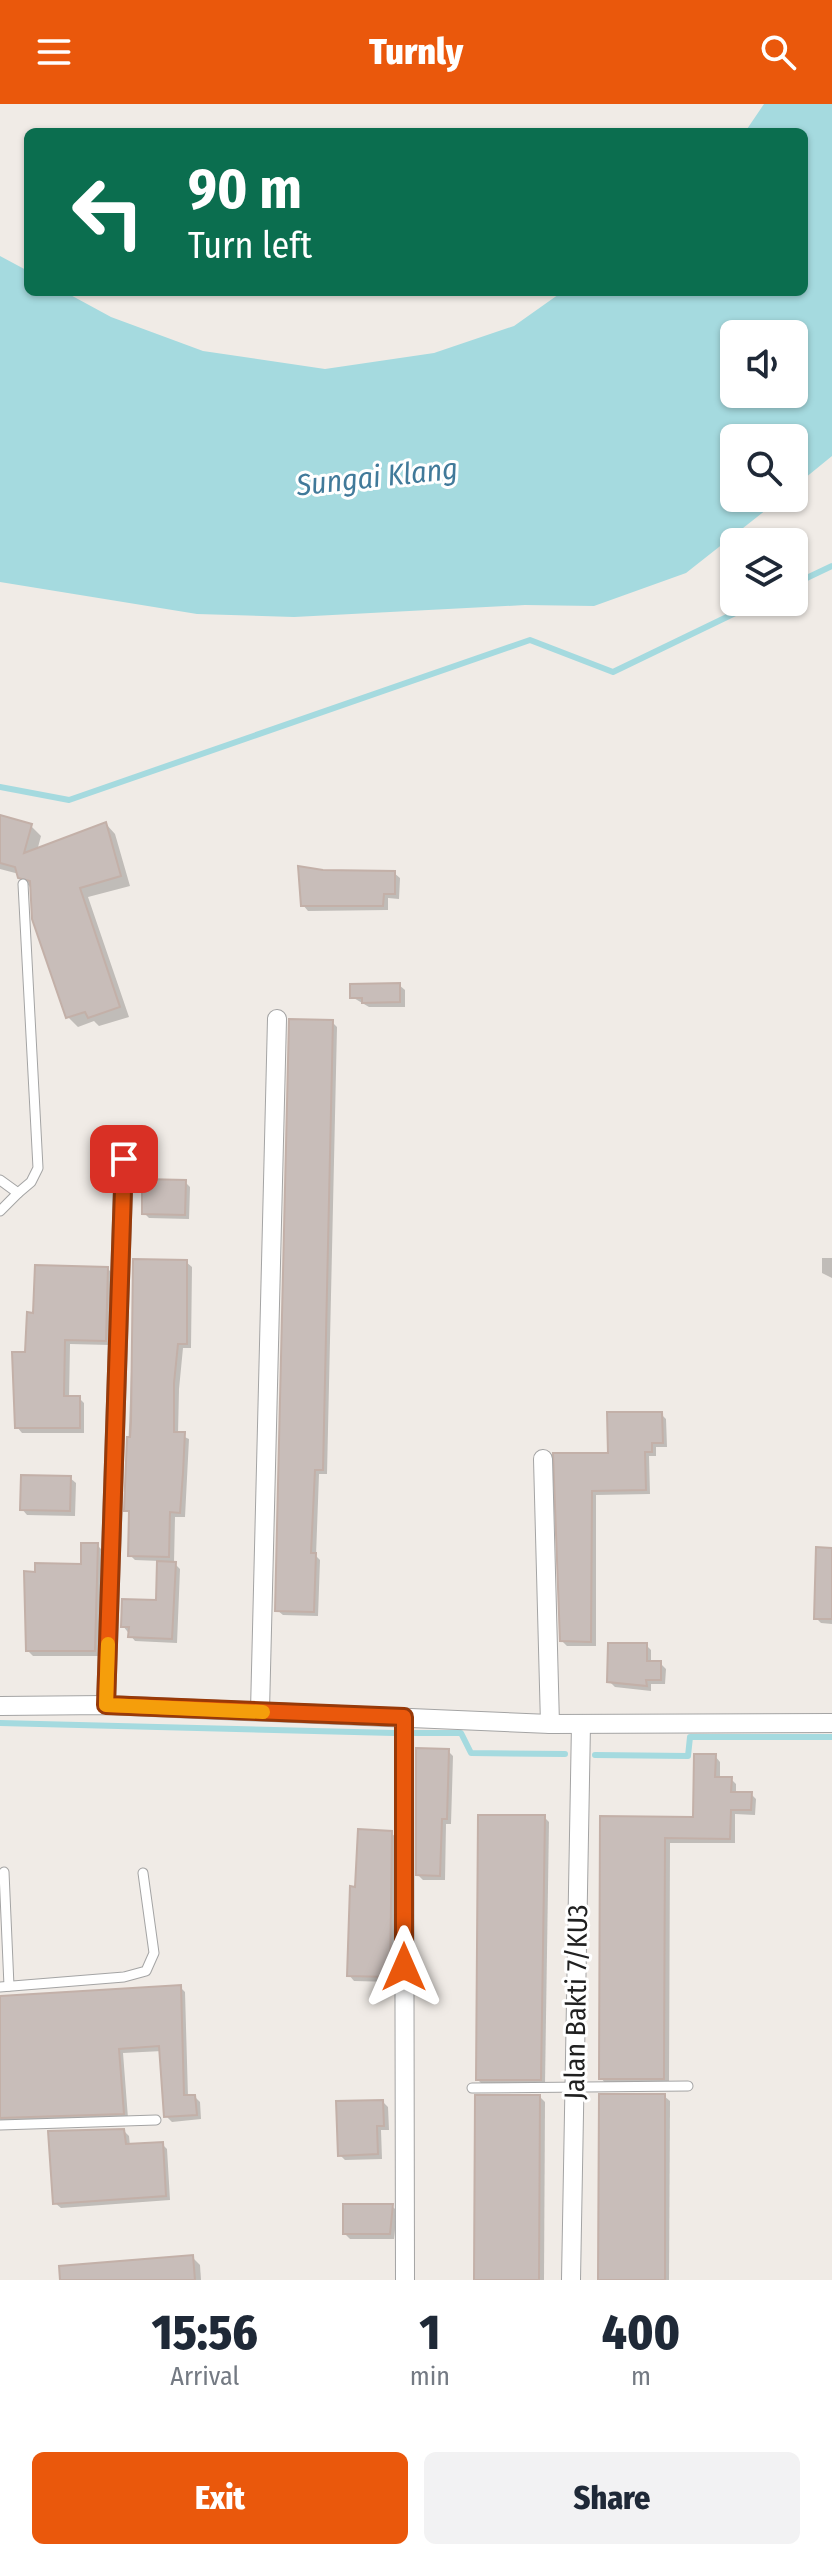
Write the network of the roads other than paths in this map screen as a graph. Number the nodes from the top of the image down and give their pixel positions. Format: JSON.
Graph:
{"nodes":[{"id":1,"x":23,"y":884,"type":"dead end"},
{"id":2,"x":277,"y":1019,"type":"dead end"},
{"id":3,"x":124,"y":1159,"type":"dead end"},
{"id":4,"x":0,"y":1180,"type":"edge"},
{"id":5,"x":18,"y":1193,"type":"junction"},
{"id":6,"x":0,"y":1211,"type":"edge"},
{"id":7,"x":543,"y":1459,"type":"dead end"},
{"id":8,"x":106,"y":1705,"type":"junction"},
{"id":9,"x":0,"y":1706,"type":"edge"},
{"id":10,"x":260,"y":1711,"type":"junction"},
{"id":11,"x":404,"y":1717,"type":"junction"},
{"id":12,"x":832,"y":1723,"type":"edge"},
{"id":13,"x":550,"y":1724,"type":"junction"},
{"id":14,"x":581,"y":1724,"type":"junction"},
{"id":15,"x":4,"y":1872,"type":"dead end"},
{"id":16,"x":143,"y":1873,"type":"dead end"},
{"id":17,"x":4,"y":1986,"type":"edge"},
{"id":18,"x":574,"y":2085,"type":"junction"},
{"id":19,"x":688,"y":2086,"type":"dead end"},
{"id":20,"x":472,"y":2088,"type":"dead end"},
{"id":21,"x":156,"y":2120,"type":"dead end"},
{"id":22,"x":0,"y":2125,"type":"edge"},
{"id":23,"x":405,"y":2280,"type":"edge"},
{"id":24,"x":571,"y":2280,"type":"edge"}],
"edges":[{"from":1,"to":5,"type":"lane"},
{"from":2,"to":10,"type":"street"},
{"from":3,"to":8,"type":"street"},
{"from":4,"to":5,"type":"lane"},
{"from":5,"to":6,"type":"lane"},
{"from":7,"to":13,"type":"street"},
{"from":8,"to":9,"type":"street"},
{"from":8,"to":10,"type":"street"},
{"from":10,"to":11,"type":"street"},
{"from":11,"to":13,"type":"street"},
{"from":11,"to":23,"type":"street"},
{"from":12,"to":14,"type":"street"},
{"from":13,"to":14,"type":"street"},
{"from":14,"to":18,"type":"street","name":"Jalan Bakti 7/KU3"},
{"from":15,"to":17,"type":"lane"},
{"from":16,"to":17,"type":"lane"},
{"from":18,"to":19,"type":"lane"},
{"from":18,"to":20,"type":"lane"},
{"from":18,"to":24,"type":"street","name":"Jalan Bakti 7/KU3"},
{"from":21,"to":22,"type":"lane"}]}
